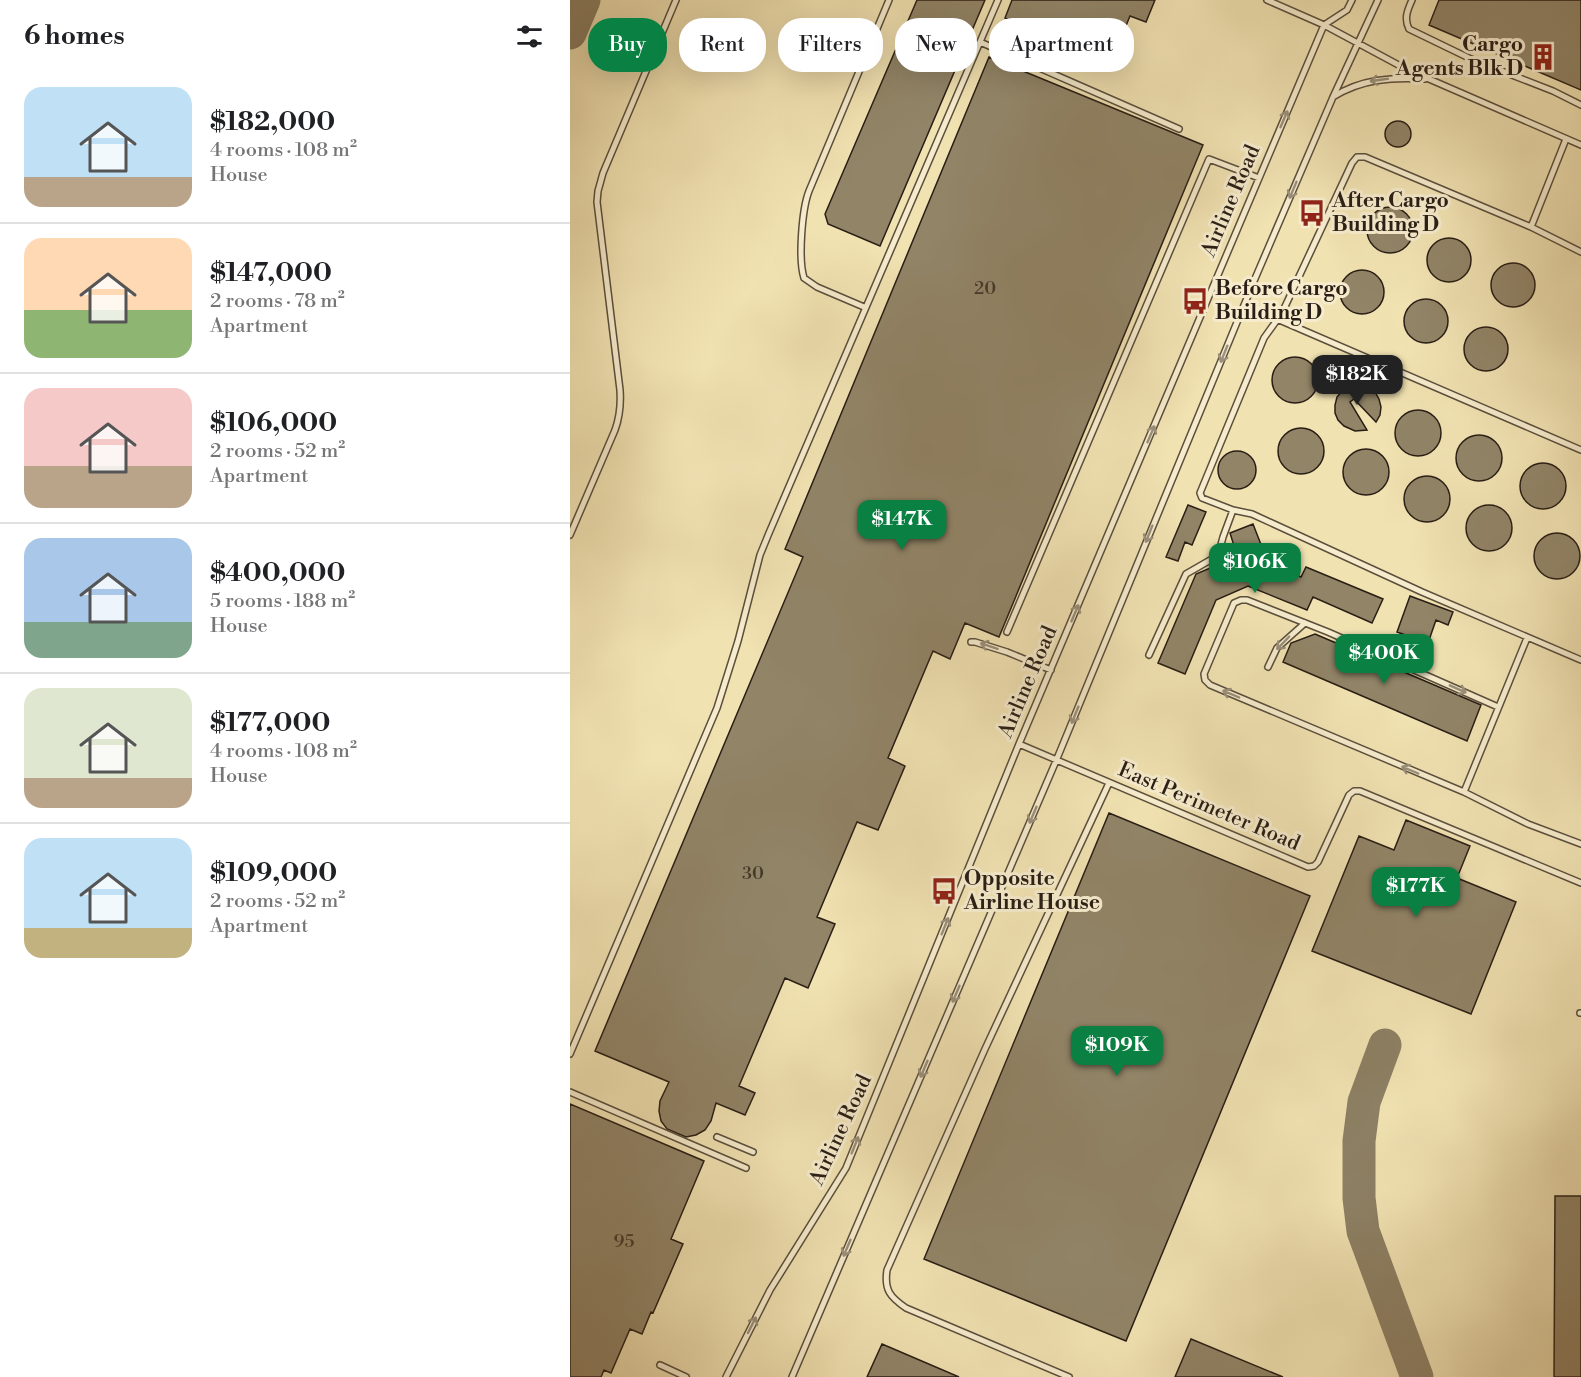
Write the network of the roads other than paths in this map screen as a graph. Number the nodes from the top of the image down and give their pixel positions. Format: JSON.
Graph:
{"nodes":[{"id":1,"x":676,"y":0,"type":"edge"},
{"id":2,"x":890,"y":0,"type":"edge"},
{"id":3,"x":998,"y":0,"type":"edge"},
{"id":4,"x":1268,"y":0,"type":"edge"},
{"id":5,"x":1352,"y":0,"type":"edge"},
{"id":6,"x":1378,"y":0,"type":"edge"},
{"id":7,"x":1412,"y":0,"type":"edge"},
{"id":8,"x":1324,"y":25,"type":"junction"},
{"id":9,"x":980,"y":42,"type":"junction"},
{"id":10,"x":1358,"y":44,"type":"junction"},
{"id":11,"x":1429,"y":79,"type":"junction"},
{"id":12,"x":1333,"y":98,"type":"junction"},
{"id":13,"x":1581,"y":105,"type":"edge"},
{"id":14,"x":1179,"y":129,"type":"dead end"},
{"id":15,"x":1566,"y":139,"type":"junction"},
{"id":16,"x":1581,"y":145,"type":"edge"},
{"id":17,"x":1259,"y":178,"type":"junction"},
{"id":18,"x":1531,"y":227,"type":"junction"},
{"id":19,"x":1581,"y":252,"type":"edge"},
{"id":20,"x":864,"y":307,"type":"junction"},
{"id":21,"x":1277,"y":319,"type":"junction"},
{"id":22,"x":1581,"y":450,"type":"edge"},
{"id":23,"x":1233,"y":510,"type":"junction"},
{"id":24,"x":570,"y":535,"type":"edge"},
{"id":25,"x":1305,"y":623,"type":"junction"},
{"id":26,"x":1007,"y":632,"type":"dead end"},
{"id":27,"x":1527,"y":638,"type":"junction"},
{"id":28,"x":971,"y":642,"type":"dead end"},
{"id":29,"x":1149,"y":655,"type":"dead end"},
{"id":30,"x":1581,"y":660,"type":"edge"},
{"id":31,"x":1268,"y":667,"type":"dead end"},
{"id":32,"x":1051,"y":670,"type":"junction"},
{"id":33,"x":1498,"y":707,"type":"junction"},
{"id":34,"x":1019,"y":744,"type":"junction"},
{"id":35,"x":1056,"y":761,"type":"junction"},
{"id":36,"x":1110,"y":783,"type":"junction"},
{"id":37,"x":1464,"y":792,"type":"junction"},
{"id":38,"x":1581,"y":844,"type":"edge"},
{"id":39,"x":1581,"y":883,"type":"edge"},
{"id":40,"x":570,"y":1054,"type":"edge"},
{"id":41,"x":570,"y":1092,"type":"edge"},
{"id":42,"x":717,"y":1137,"type":"dead end"},
{"id":43,"x":753,"y":1152,"type":"dead end"},
{"id":44,"x":746,"y":1168,"type":"dead end"},
{"id":45,"x":660,"y":1365,"type":"dead end"},
{"id":46,"x":686,"y":1377,"type":"edge"},
{"id":47,"x":726,"y":1377,"type":"edge"},
{"id":48,"x":792,"y":1377,"type":"edge"},
{"id":49,"x":1069,"y":1377,"type":"edge"}],
"edges":[{"from":1,"to":24,"type":"lane"},
{"from":2,"to":20,"type":"lane"},
{"from":3,"to":9,"type":"lane"},
{"from":4,"to":8,"type":"lane"},
{"from":5,"to":8,"type":"lane"},
{"from":6,"to":10,"type":"lane"},
{"from":7,"to":13,"type":"lane"},
{"from":8,"to":10,"type":"lane"},
{"from":17,"to":8,"type":"lane","name":"Airline Road","one_way":true},
{"from":9,"to":14,"type":"lane"},
{"from":9,"to":20,"type":"lane"},
{"from":10,"to":11,"type":"lane"},
{"from":10,"to":12,"type":"lane"},
{"from":11,"to":12,"type":"lane","one_way":true},
{"from":11,"to":15,"type":"lane"},
{"from":12,"to":35,"type":"lane","one_way":true},
{"from":15,"to":16,"type":"lane"},
{"from":15,"to":18,"type":"lane"},
{"from":17,"to":26,"type":"lane"},
{"from":32,"to":17,"type":"lane","name":"Airline Road","one_way":true},
{"from":18,"to":19,"type":"lane"},
{"from":18,"to":21,"type":"lane"},
{"from":20,"to":40,"type":"lane"},
{"from":21,"to":22,"type":"lane"},
{"from":21,"to":23,"type":"lane"},
{"from":23,"to":27,"type":"lane"},
{"from":23,"to":29,"type":"lane"},
{"from":25,"to":31,"type":"lane","one_way":true},
{"from":25,"to":33,"type":"lane","one_way":true},
{"from":37,"to":25,"type":"lane","one_way":true},
{"from":27,"to":30,"type":"lane"},
{"from":27,"to":33,"type":"lane"},
{"from":32,"to":28,"type":"lane","one_way":true},
{"from":32,"to":34,"type":"lane","name":"Airline Road"},
{"from":33,"to":37,"type":"lane"},
{"from":34,"to":35,"type":"lane","name":"East Perimeter Road"},
{"from":47,"to":34,"type":"lane","name":"Airline Road","one_way":true},
{"from":35,"to":36,"type":"lane","name":"East Perimeter Road"},
{"from":35,"to":48,"type":"lane","one_way":true},
{"from":36,"to":39,"type":"lane","name":"East Perimeter Road"},
{"from":36,"to":49,"type":"lane"},
{"from":37,"to":38,"type":"lane"},
{"from":41,"to":44,"type":"lane"},
{"from":42,"to":43,"type":"lane"},
{"from":45,"to":46,"type":"lane"}]}
